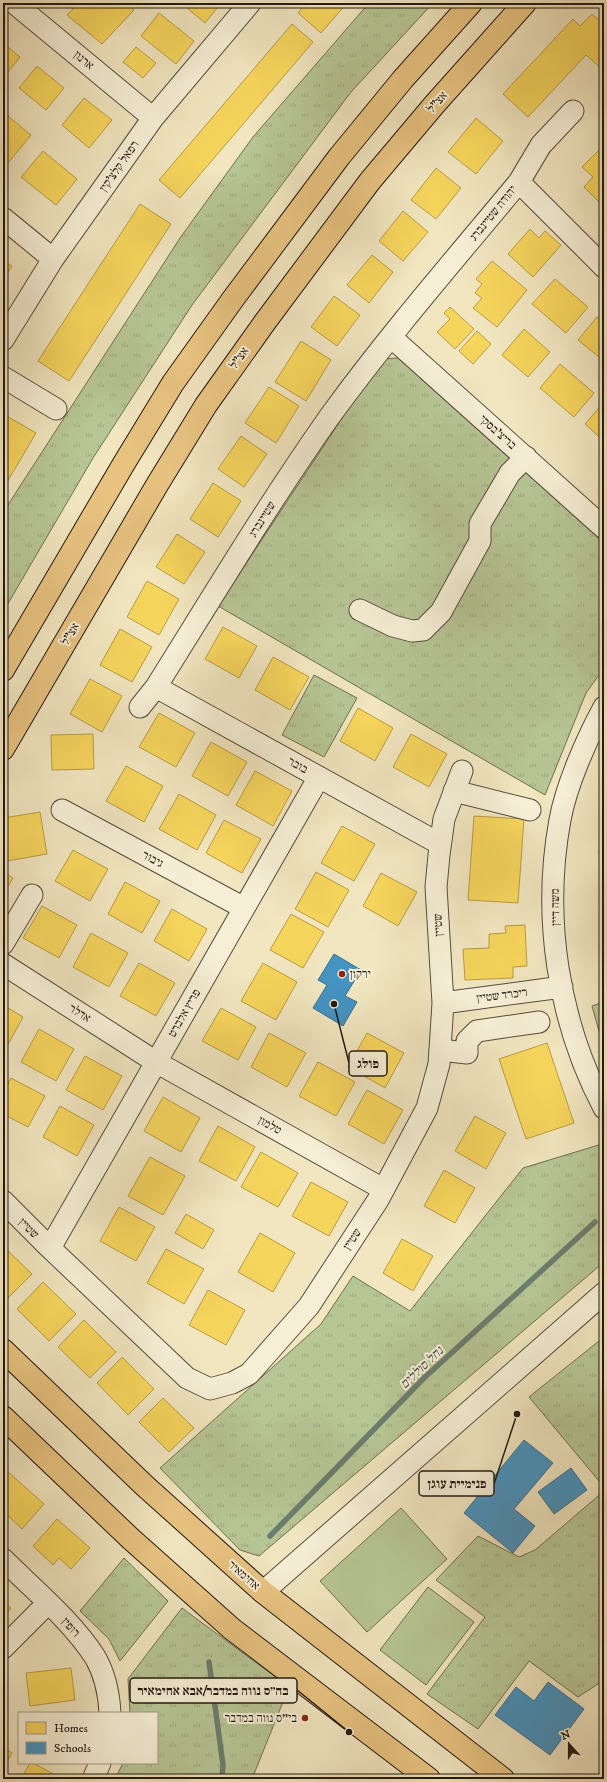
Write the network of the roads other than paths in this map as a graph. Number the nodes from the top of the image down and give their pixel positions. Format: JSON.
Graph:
{"nodes":[{"id":1,"x":14,"y":3,"type":"edge"},
{"id":2,"x":250,"y":3,"type":"edge"},
{"id":3,"x":472,"y":3,"type":"edge"},
{"id":4,"x":539,"y":3,"type":"edge"},
{"id":5,"x":521,"y":7,"type":"edge"},
{"id":6,"x":573,"y":111,"type":"dead end"},
{"id":7,"x":153,"y":118,"type":"junction"},
{"id":8,"x":519,"y":182,"type":"junction"},
{"id":9,"x":3,"y":218,"type":"edge"},
{"id":10,"x":53,"y":259,"type":"junction"},
{"id":11,"x":604,"y":267,"type":"edge"},
{"id":12,"x":391,"y":337,"type":"junction"},
{"id":13,"x":3,"y":340,"type":"edge"},
{"id":14,"x":3,"y":377,"type":"edge"},
{"id":15,"x":56,"y":409,"type":"dead end"},
{"id":16,"x":526,"y":457,"type":"junction"},
{"id":17,"x":601,"y":519,"type":"edge"},
{"id":18,"x":360,"y":610,"type":"dead end"},
{"id":19,"x":3,"y":670,"type":"edge"},
{"id":20,"x":156,"y":687,"type":"junction"},
{"id":21,"x":140,"y":707,"type":"dead end"},
{"id":22,"x":604,"y":707,"type":"edge"},
{"id":23,"x":3,"y":749,"type":"edge"},
{"id":24,"x":462,"y":771,"type":"dead end"},
{"id":25,"x":319,"y":777,"type":"junction"},
{"id":26,"x":454,"y":791,"type":"junction"},
{"id":27,"x":62,"y":810,"type":"dead end"},
{"id":28,"x":530,"y":810,"type":"dead end"},
{"id":29,"x":440,"y":844,"type":"junction"},
{"id":30,"x":32,"y":895,"type":"dead end"},
{"id":31,"x":244,"y":908,"type":"junction"},
{"id":32,"x":3,"y":944,"type":"edge"},
{"id":33,"x":3,"y":964,"type":"edge"},
{"id":34,"x":562,"y":987,"type":"junction"},
{"id":35,"x":443,"y":1002,"type":"junction"},
{"id":36,"x":538,"y":1022,"type":"dead end"},
{"id":37,"x":440,"y":1050,"type":"junction"},
{"id":38,"x":156,"y":1062,"type":"junction"},
{"id":39,"x":604,"y":1108,"type":"edge"},
{"id":40,"x":383,"y":1189,"type":"junction"},
{"id":41,"x":3,"y":1201,"type":"edge"},
{"id":42,"x":50,"y":1248,"type":"junction"},
{"id":43,"x":604,"y":1293,"type":"edge"},
{"id":44,"x":3,"y":1350,"type":"edge"},
{"id":45,"x":3,"y":1417,"type":"edge"},
{"id":46,"x":3,"y":1559,"type":"edge"},
{"id":47,"x":263,"y":1592,"type":"junction"},
{"id":48,"x":48,"y":1603,"type":"junction"},
{"id":49,"x":3,"y":1648,"type":"edge"},
{"id":50,"x":110,"y":1712,"type":"edge"},
{"id":51,"x":100,"y":1764,"type":"edge"},
{"id":52,"x":93,"y":1779,"type":"edge"},
{"id":53,"x":428,"y":1779,"type":"edge"},
{"id":54,"x":503,"y":1779,"type":"edge"}],
"edges":[{"from":1,"to":7,"type":"street","name":"ארנון"},
{"from":2,"to":7,"type":"street","name":"רפאל קלצ'קין"},
{"from":3,"to":19,"type":"main road"},
{"from":4,"to":5,"type":"main road"},
{"from":5,"to":23,"type":"main road","name":"אצ\"ל"},
{"from":6,"to":8,"type":"street"},
{"from":7,"to":10,"type":"street","name":"רפאל קלצ'קין"},
{"from":8,"to":11,"type":"street","name":"יהודה שטיינברג"},
{"from":8,"to":12,"type":"street","name":"יהודה שטיינברג"},
{"from":9,"to":10,"type":"street"},
{"from":10,"to":13,"type":"street","name":"רפאל קלצ'קין"},
{"from":12,"to":16,"type":"street","name":"בריצ'בסקי"},
{"from":12,"to":20,"type":"street","name":"שטיינברג"},
{"from":14,"to":15,"type":"street"},
{"from":16,"to":17,"type":"street","name":"בריצ'בסקי"},
{"from":16,"to":18,"type":"street"},
{"from":20,"to":21,"type":"street","name":"שטיינברג"},
{"from":20,"to":25,"type":"street","name":"בובר"},
{"from":22,"to":34,"type":"street","name":"משה דיין"},
{"from":24,"to":26,"type":"street","name":"שטיין"},
{"from":25,"to":29,"type":"street","name":"בובר"},
{"from":25,"to":31,"type":"street","name":"פריץ אלברט"},
{"from":26,"to":28,"type":"street"},
{"from":26,"to":29,"type":"street","name":"שטיין"},
{"from":27,"to":31,"type":"street","name":"גיבור"},
{"from":29,"to":35,"type":"street","name":"שטיין"},
{"from":30,"to":32,"type":"street"},
{"from":31,"to":38,"type":"street","name":"פריץ אלברט"},
{"from":33,"to":38,"type":"street","name":"אדלר"},
{"from":34,"to":35,"type":"street","name":"ריכרד שטיין"},
{"from":34,"to":39,"type":"street","name":"משה דיין"},
{"from":35,"to":37,"type":"street","name":"שטיין"},
{"from":36,"to":37,"type":"street"},
{"from":37,"to":40,"type":"street","name":"שטיין"},
{"from":38,"to":40,"type":"street","name":"טלמון"},
{"from":38,"to":42,"type":"street","name":"פריץ אלברט"},
{"from":40,"to":42,"type":"street","name":"שטיין"},
{"from":41,"to":42,"type":"street","name":"שטיין"},
{"from":43,"to":47,"type":"street"},
{"from":44,"to":47,"type":"main road","name":"אחימאיר"},
{"from":45,"to":53,"type":"main road"},
{"from":46,"to":48,"type":"street","name":"רופין"},
{"from":47,"to":54,"type":"main road","name":"אחימאיר"},
{"from":48,"to":49,"type":"street"},
{"from":48,"to":50,"type":"street","name":"רופין"},
{"from":51,"to":52,"type":"street"}]}
